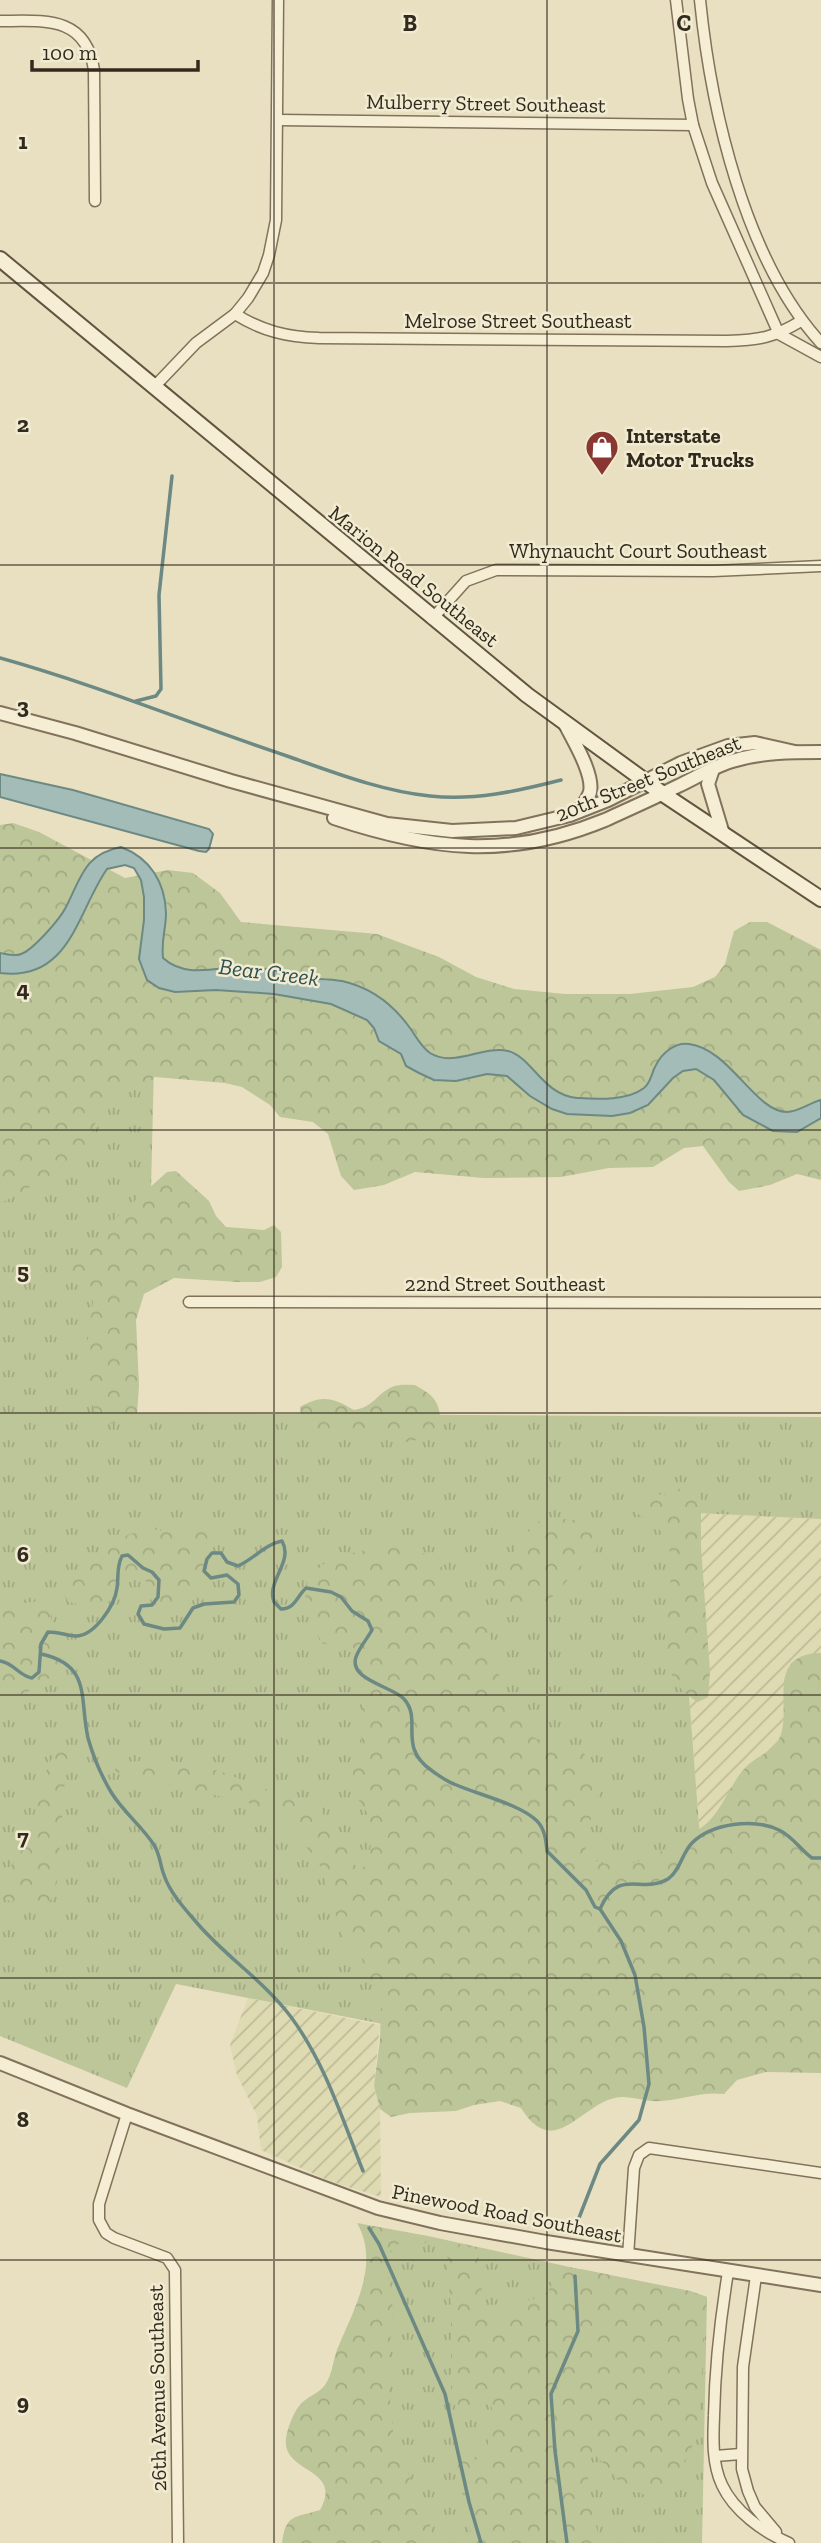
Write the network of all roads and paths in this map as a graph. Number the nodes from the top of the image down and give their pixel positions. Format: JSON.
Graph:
{"nodes":[{"id":1,"x":278,"y":0,"type":"edge"},
{"id":2,"x":677,"y":0,"type":"edge"},
{"id":3,"x":700,"y":0,"type":"edge"},
{"id":4,"x":0,"y":21,"type":"edge"},
{"id":5,"x":278,"y":120,"type":"junction"},
{"id":6,"x":693,"y":125,"type":"junction"},
{"id":7,"x":95,"y":201,"type":"dead end"},
{"id":8,"x":0,"y":260,"type":"edge"},
{"id":9,"x":235,"y":314,"type":"junction"},
{"id":10,"x":801,"y":321,"type":"junction"},
{"id":11,"x":779,"y":334,"type":"junction"},
{"id":12,"x":821,"y":344,"type":"edge"},
{"id":13,"x":821,"y":357,"type":"edge"},
{"id":14,"x":154,"y":387,"type":"junction"},
{"id":15,"x":821,"y":566,"type":"edge"},
{"id":16,"x":432,"y":619,"type":"junction"},
{"id":17,"x":0,"y":713,"type":"edge"},
{"id":18,"x":565,"y":724,"type":"junction"},
{"id":19,"x":795,"y":752,"type":"junction"},
{"id":20,"x":821,"y":752,"type":"edge"},
{"id":21,"x":713,"y":769,"type":"junction"},
{"id":22,"x":232,"y":781,"type":"junction"},
{"id":23,"x":645,"y":781,"type":"junction"},
{"id":24,"x":663,"y":794,"type":"junction"},
{"id":25,"x":579,"y":812,"type":"junction"},
{"id":26,"x":723,"y":834,"type":"junction"},
{"id":27,"x":821,"y":899,"type":"edge"},
{"id":28,"x":189,"y":1302,"type":"dead end"},
{"id":29,"x":821,"y":1303,"type":"edge"},
{"id":30,"x":0,"y":2063,"type":"edge"},
{"id":31,"x":127,"y":2114,"type":"junction"},
{"id":32,"x":821,"y":2173,"type":"edge"},
{"id":33,"x":628,"y":2256,"type":"junction"},
{"id":34,"x":728,"y":2272,"type":"junction"},
{"id":35,"x":756,"y":2276,"type":"junction"},
{"id":36,"x":821,"y":2286,"type":"edge"},
{"id":37,"x":741,"y":2454,"type":"junction"},
{"id":38,"x":715,"y":2456,"type":"junction"},
{"id":39,"x":786,"y":2542,"type":"edge"},
{"id":40,"x":178,"y":2543,"type":"edge"}],
"edges":[{"from":1,"to":5,"type":"street"},
{"from":2,"to":6,"type":"street"},
{"from":3,"to":10,"type":"street"},
{"from":4,"to":7,"type":"street"},
{"from":5,"to":6,"type":"street","name":"Mulberry Street Southeast"},
{"from":5,"to":9,"type":"street"},
{"from":6,"to":11,"type":"street"},
{"from":8,"to":14,"type":"main road","name":"Marion Road Southeast"},
{"from":9,"to":11,"type":"street","name":"Melrose Street Southeast"},
{"from":9,"to":14,"type":"street"},
{"from":10,"to":11,"type":"street","name":"Melrose Street Southeast"},
{"from":10,"to":12,"type":"street"},
{"from":11,"to":13,"type":"street"},
{"from":14,"to":16,"type":"main road","name":"Marion Road Southeast"},
{"from":15,"to":16,"type":"street","name":"Whynaucht Court Southeast"},
{"from":16,"to":18,"type":"main road","name":"Marion Road Southeast"},
{"from":17,"to":22,"type":"street","name":"20th Street Southeast"},
{"from":18,"to":23,"type":"main road","name":"Marion Road Southeast"},
{"from":18,"to":25,"type":"street"},
{"from":19,"to":20,"type":"street","name":"20th Street Southeast"},
{"from":19,"to":21,"type":"street","name":"20th Street Southeast"},
{"from":19,"to":23,"type":"street","name":"20th Street Southeast"},
{"from":21,"to":24,"type":"street","name":"20th Street Southeast"},
{"from":21,"to":26,"type":"street"},
{"from":22,"to":24,"type":"street","name":"20th Street Southeast"},
{"from":22,"to":25,"type":"street","name":"20th Street Southeast"},
{"from":23,"to":24,"type":"main road","name":"Marion Road Southeast"},
{"from":23,"to":25,"type":"street","name":"20th Street Southeast"},
{"from":24,"to":26,"type":"main road","name":"Marion Road Southeast"},
{"from":26,"to":27,"type":"main road","name":"Marion Road Southeast"},
{"from":28,"to":29,"type":"street","name":"22nd Street Southeast"},
{"from":30,"to":31,"type":"street","name":"Pinewood Road Southeast"},
{"from":31,"to":33,"type":"street","name":"Pinewood Road Southeast"},
{"from":31,"to":40,"type":"street","name":"26th Avenue Southeast"},
{"from":32,"to":33,"type":"street"},
{"from":33,"to":34,"type":"street","name":"Pinewood Road Southeast"},
{"from":34,"to":35,"type":"street","name":"Pinewood Road Southeast"},
{"from":34,"to":38,"type":"street"},
{"from":35,"to":36,"type":"street","name":"Pinewood Road Southeast"},
{"from":35,"to":37,"type":"street"},
{"from":37,"to":38,"type":"street"},
{"from":37,"to":39,"type":"street"},
{"from":38,"to":39,"type":"street"}]}
